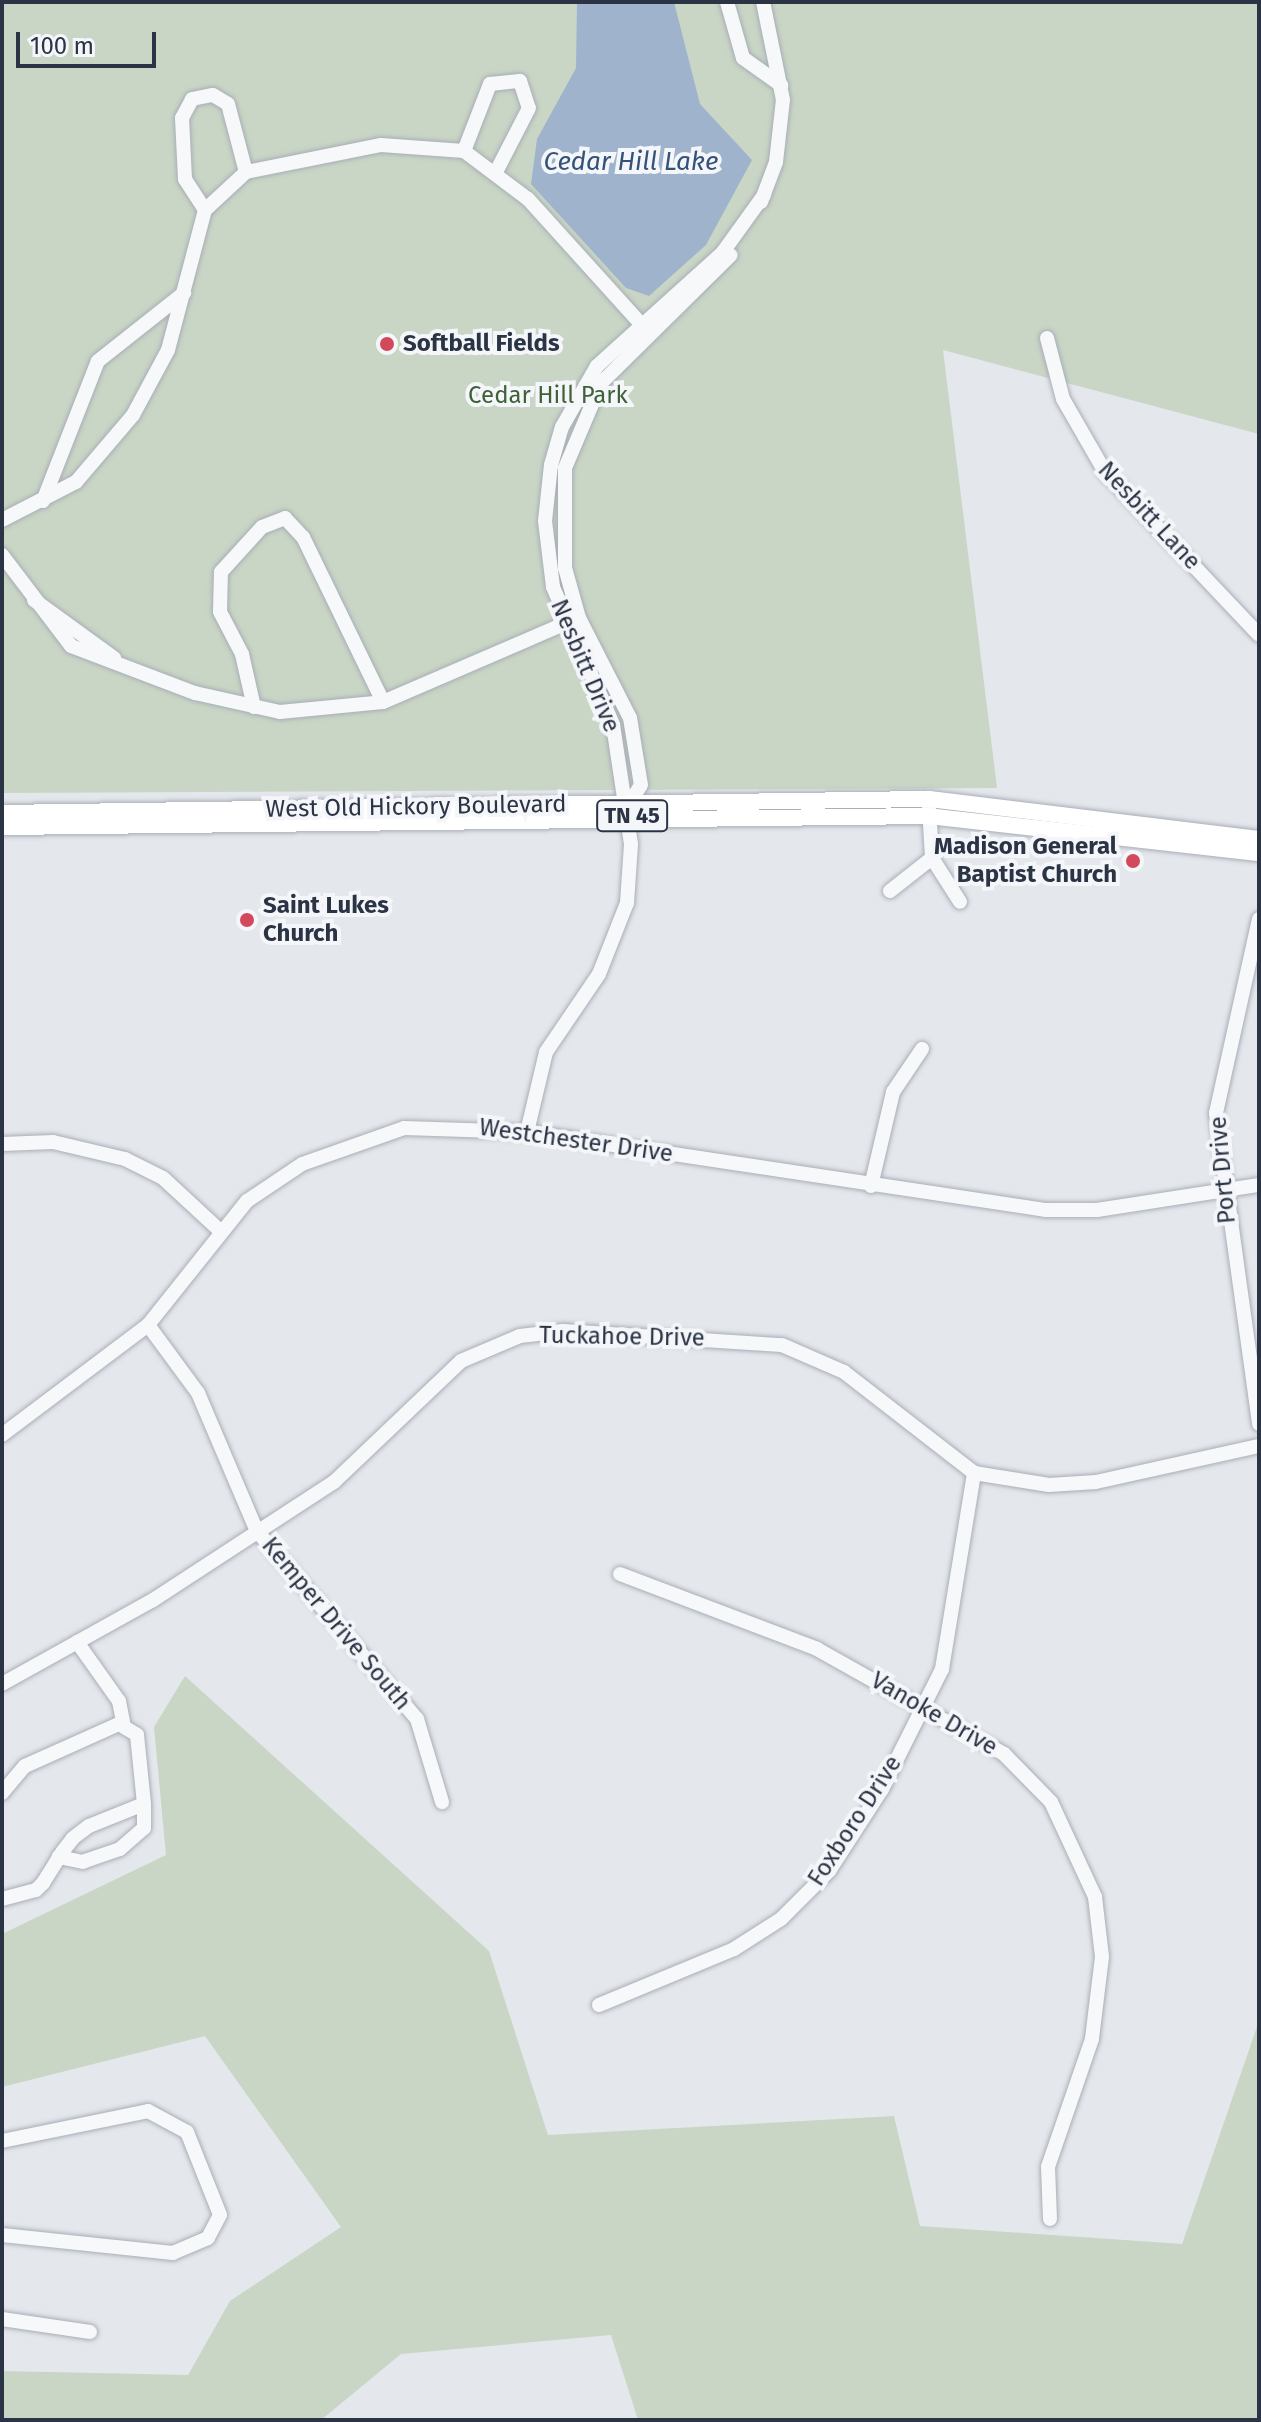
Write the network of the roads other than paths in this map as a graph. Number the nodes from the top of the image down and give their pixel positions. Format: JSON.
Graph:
{"nodes":[{"id":1,"x":727,"y":2,"type":"edge"},
{"id":2,"x":763,"y":2,"type":"edge"},
{"id":3,"x":781,"y":85,"type":"junction"},
{"id":4,"x":464,"y":151,"type":"junction"},
{"id":5,"x":497,"y":170,"type":"junction"},
{"id":6,"x":246,"y":172,"type":"junction"},
{"id":7,"x":205,"y":210,"type":"junction"},
{"id":8,"x":184,"y":293,"type":"junction"},
{"id":9,"x":643,"y":326,"type":"junction"},
{"id":10,"x":1047,"y":338,"type":"dead end"},
{"id":11,"x":41,"y":504,"type":"junction"},
{"id":12,"x":2,"y":520,"type":"edge"},
{"id":13,"x":2,"y":555,"type":"edge"},
{"id":14,"x":579,"y":618,"type":"junction"},
{"id":15,"x":564,"y":625,"type":"junction"},
{"id":16,"x":1259,"y":635,"type":"edge"},
{"id":17,"x":383,"y":702,"type":"junction"},
{"id":18,"x":254,"y":707,"type":"junction"},
{"id":19,"x":929,"y":799,"type":"junction"},
{"id":20,"x":630,"y":810,"type":"junction"},
{"id":21,"x":2,"y":813,"type":"edge"},
{"id":22,"x":928,"y":816,"type":"junction"},
{"id":23,"x":2,"y":827,"type":"edge"},
{"id":24,"x":1259,"y":839,"type":"edge"},
{"id":25,"x":1259,"y":853,"type":"edge"},
{"id":26,"x":932,"y":858,"type":"junction"},
{"id":27,"x":890,"y":891,"type":"dead end"},
{"id":28,"x":960,"y":902,"type":"dead end"},
{"id":29,"x":1259,"y":919,"type":"edge"},
{"id":30,"x":922,"y":1049,"type":"dead end"},
{"id":31,"x":527,"y":1132,"type":"junction"},
{"id":32,"x":2,"y":1144,"type":"edge"},
{"id":33,"x":1259,"y":1185,"type":"edge"},
{"id":34,"x":871,"y":1186,"type":"junction"},
{"id":35,"x":1225,"y":1193,"type":"junction"},
{"id":36,"x":218,"y":1229,"type":"junction"},
{"id":37,"x":148,"y":1325,"type":"junction"},
{"id":38,"x":1259,"y":1424,"type":"edge"},
{"id":39,"x":2,"y":1435,"type":"edge"},
{"id":40,"x":1259,"y":1446,"type":"edge"},
{"id":41,"x":974,"y":1473,"type":"junction"},
{"id":42,"x":257,"y":1531,"type":"junction"},
{"id":43,"x":620,"y":1574,"type":"dead end"},
{"id":44,"x":77,"y":1642,"type":"junction"},
{"id":45,"x":2,"y":1684,"type":"edge"},
{"id":46,"x":919,"y":1706,"type":"junction"},
{"id":47,"x":124,"y":1726,"type":"junction"},
{"id":48,"x":2,"y":1793,"type":"edge"},
{"id":49,"x":442,"y":1802,"type":"dead end"},
{"id":50,"x":144,"y":1804,"type":"junction"},
{"id":51,"x":59,"y":1857,"type":"junction"},
{"id":52,"x":2,"y":1899,"type":"edge"},
{"id":53,"x":599,"y":2005,"type":"dead end"},
{"id":54,"x":2,"y":2141,"type":"edge"},
{"id":55,"x":1050,"y":2219,"type":"dead end"},
{"id":56,"x":2,"y":2235,"type":"edge"},
{"id":57,"x":2,"y":2319,"type":"edge"},
{"id":58,"x":90,"y":2332,"type":"dead end"}],
"edges":[{"from":1,"to":3,"type":"street"},
{"from":2,"to":3,"type":"street","name":"Nesbitt Drive"},
{"from":3,"to":9,"type":"street","name":"Nesbitt Drive"},
{"from":4,"to":5,"type":"street"},
{"from":4,"to":5,"type":"street"},
{"from":4,"to":6,"type":"street"},
{"from":5,"to":9,"type":"street"},
{"from":6,"to":7,"type":"street"},
{"from":6,"to":7,"type":"street"},
{"from":7,"to":8,"type":"street"},
{"from":8,"to":11,"type":"street"},
{"from":8,"to":11,"type":"street"},
{"from":9,"to":14,"type":"street","name":"Nesbitt Drive"},
{"from":9,"to":15,"type":"street","name":"Nesbitt Drive"},
{"from":10,"to":16,"type":"street","name":"Nesbitt Lane"},
{"from":11,"to":12,"type":"street"},
{"from":13,"to":18,"type":"street"},
{"from":14,"to":15,"type":"street"},
{"from":14,"to":20,"type":"street","name":"Nesbitt Drive"},
{"from":15,"to":17,"type":"street"},
{"from":15,"to":20,"type":"street","name":"Nesbitt Drive"},
{"from":17,"to":18,"type":"street"},
{"from":17,"to":18,"type":"street"},
{"from":19,"to":20,"type":"main road","name":"West Old Hickory Boulevard","number":"TN 45"},
{"from":19,"to":22,"type":"street"},
{"from":19,"to":24,"type":"main road","name":"West Old Hickory Boulevard","number":"TN 45"},
{"from":20,"to":21,"type":"main road","name":"West Old Hickory Boulevard","number":"TN 45"},
{"from":20,"to":22,"type":"main road","name":"West Old Hickory Boulevard","number":"TN 45"},
{"from":20,"to":23,"type":"main road","name":"West Old Hickory Boulevard","number":"TN 45"},
{"from":20,"to":31,"type":"street"},
{"from":22,"to":25,"type":"main road","name":"West Old Hickory Boulevard","number":"TN 45"},
{"from":22,"to":26,"type":"street"},
{"from":26,"to":27,"type":"street"},
{"from":26,"to":28,"type":"street"},
{"from":29,"to":35,"type":"street","name":"Port Drive"},
{"from":30,"to":34,"type":"street"},
{"from":31,"to":34,"type":"street","name":"Westchester Drive"},
{"from":31,"to":36,"type":"street","name":"Westchester Drive"},
{"from":32,"to":36,"type":"street"},
{"from":33,"to":35,"type":"street","name":"Westchester Drive"},
{"from":34,"to":35,"type":"street","name":"Westchester Drive"},
{"from":35,"to":38,"type":"street","name":"Port Drive"},
{"from":36,"to":37,"type":"street","name":"Westchester Drive"},
{"from":37,"to":39,"type":"street","name":"Westchester Drive"},
{"from":37,"to":42,"type":"street","name":"Kemper Drive South"},
{"from":40,"to":41,"type":"street","name":"Tuckahoe Drive"},
{"from":41,"to":42,"type":"street","name":"Tuckahoe Drive"},
{"from":41,"to":46,"type":"street","name":"Foxboro Drive"},
{"from":42,"to":44,"type":"street","name":"Tuckahoe Drive"},
{"from":42,"to":49,"type":"street","name":"Kemper Drive South"},
{"from":43,"to":46,"type":"street","name":"Vanoke Drive"},
{"from":44,"to":45,"type":"street","name":"Tuckahoe Drive"},
{"from":44,"to":47,"type":"street"},
{"from":46,"to":53,"type":"street","name":"Foxboro Drive"},
{"from":46,"to":55,"type":"street","name":"Vanoke Drive"},
{"from":47,"to":48,"type":"street"},
{"from":47,"to":50,"type":"street"},
{"from":50,"to":51,"type":"street"},
{"from":50,"to":51,"type":"street"},
{"from":51,"to":52,"type":"street"},
{"from":54,"to":56,"type":"street"},
{"from":57,"to":58,"type":"street"}]}
